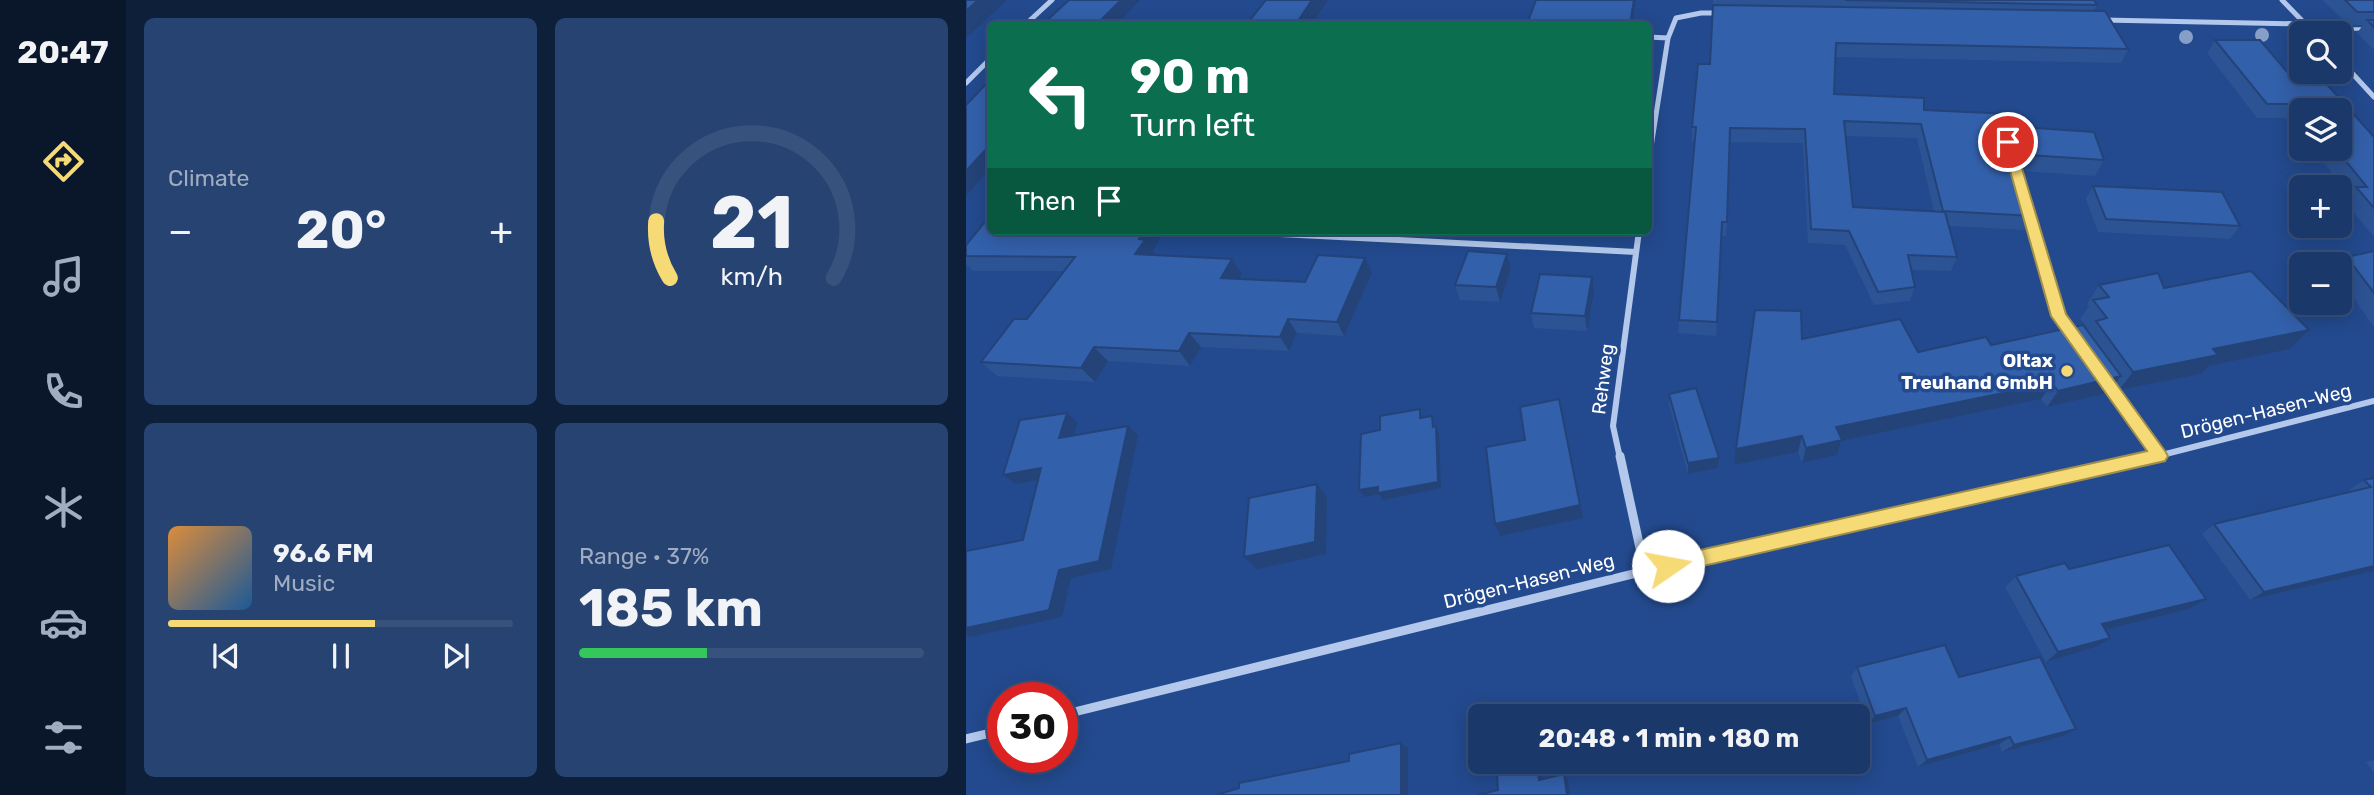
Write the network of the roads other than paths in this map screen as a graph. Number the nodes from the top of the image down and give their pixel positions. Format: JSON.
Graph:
{"nodes":[{"id":1,"x":1052,"y":0,"type":"edge"},
{"id":2,"x":2282,"y":0,"type":"edge"},
{"id":3,"x":1727,"y":13,"type":"edge"},
{"id":4,"x":2089,"y":20,"type":"edge"},
{"id":5,"x":1029,"y":21,"type":"edge"},
{"id":6,"x":2303,"y":21,"type":"edge"},
{"id":7,"x":2289,"y":24,"type":"edge"},
{"id":8,"x":2374,"y":29,"type":"edge"},
{"id":9,"x":2352,"y":30,"type":"edge"},
{"id":10,"x":1652,"y":37,"type":"edge"},
{"id":11,"x":1668,"y":38,"type":"junction"},
{"id":12,"x":987,"y":62,"type":"edge"},
{"id":13,"x":2352,"y":73,"type":"edge"},
{"id":14,"x":966,"y":83,"type":"edge"},
{"id":15,"x":2374,"y":97,"type":"edge"},
{"id":16,"x":1652,"y":140,"type":"edge"},
{"id":17,"x":2027,"y":206,"type":"edge"},
{"id":18,"x":1303,"y":235,"type":"edge"},
{"id":19,"x":1638,"y":235,"type":"edge"},
{"id":20,"x":1636,"y":251,"type":"junction"},
{"id":21,"x":2077,"y":342,"type":"edge"},
{"id":22,"x":2106,"y":382,"type":"edge"},
{"id":23,"x":2374,"y":401,"type":"edge"},
{"id":24,"x":2159,"y":456,"type":"junction"},
{"id":25,"x":1645,"y":571,"type":"junction"},
{"id":26,"x":1078,"y":711,"type":"edge"},
{"id":27,"x":987,"y":734,"type":"edge"},
{"id":28,"x":966,"y":739,"type":"edge"}],
"edges":[{"from":1,"to":5,"type":"street"},
{"from":2,"to":6,"type":"street"},
{"from":3,"to":11,"type":"street"},
{"from":4,"to":7,"type":"street"},
{"from":8,"to":9,"type":"lane"},
{"from":10,"to":11,"type":"street"},
{"from":11,"to":16,"type":"street"},
{"from":12,"to":14,"type":"street"},
{"from":13,"to":15,"type":"street"},
{"from":17,"to":21,"type":"lane"},
{"from":18,"to":20,"type":"street"},
{"from":19,"to":20,"type":"street","name":"Rehweg"},
{"from":20,"to":25,"type":"street","name":"Rehweg"},
{"from":22,"to":24,"type":"lane"},
{"from":23,"to":24,"type":"street","name":"Drögen-Hasen-Weg"},
{"from":24,"to":25,"type":"street","name":"Drögen-Hasen-Weg"},
{"from":25,"to":26,"type":"street","name":"Drögen-Hasen-Weg"},
{"from":27,"to":28,"type":"street"}]}
